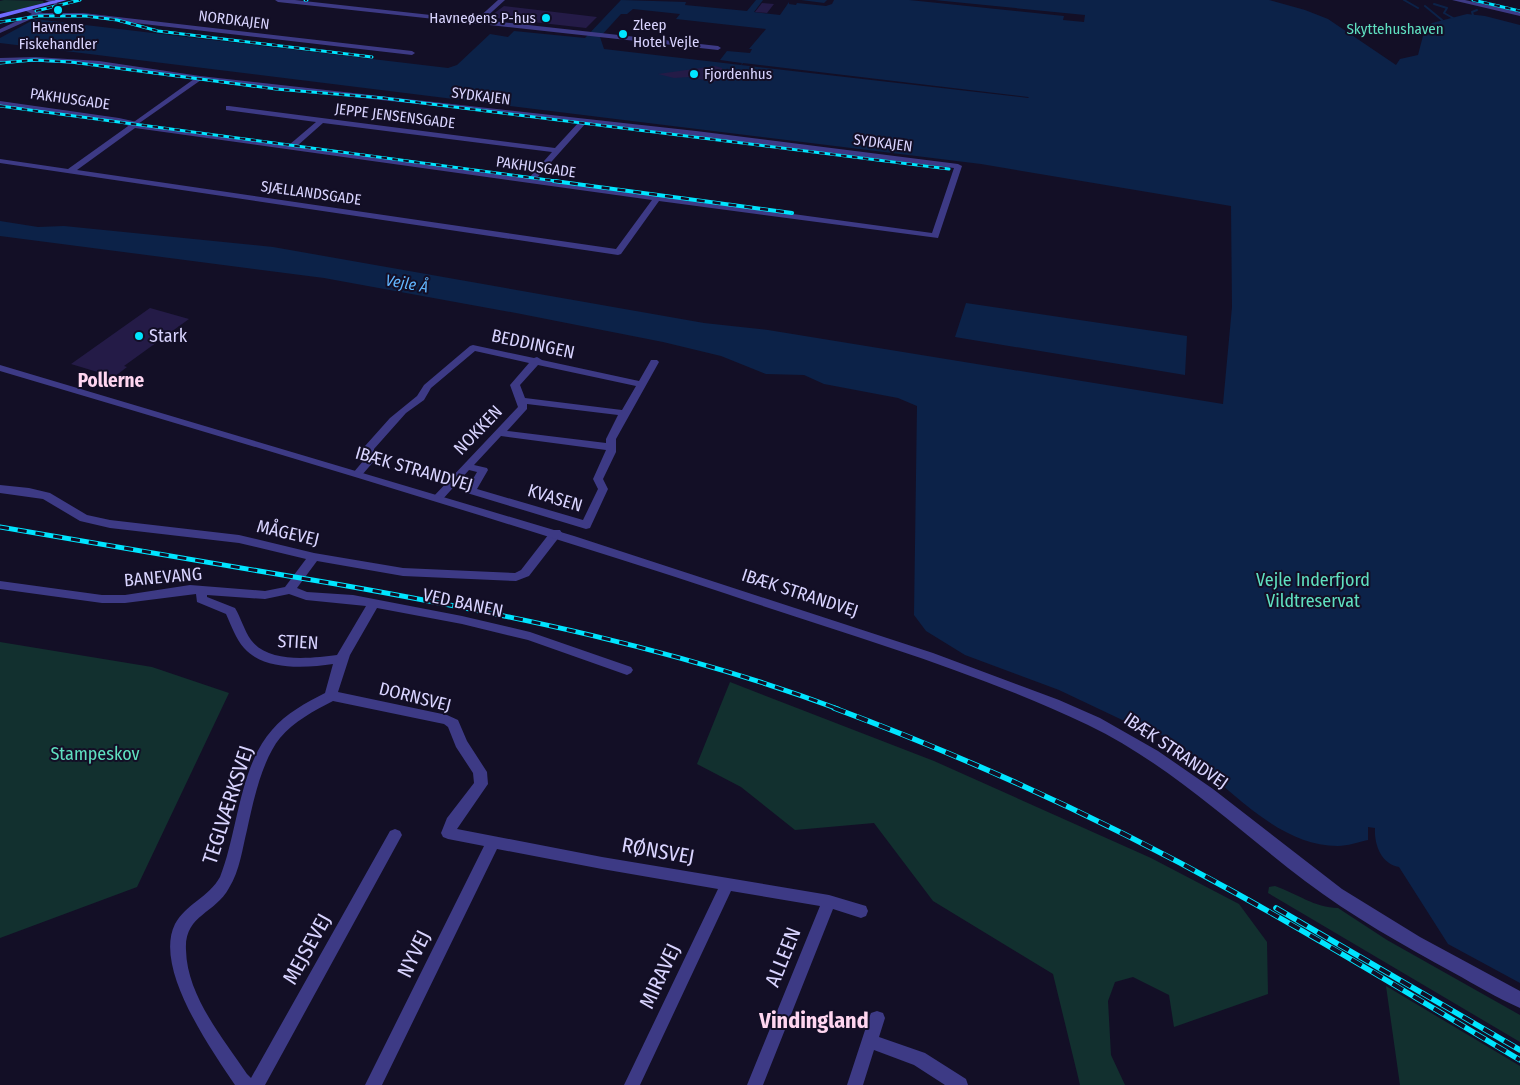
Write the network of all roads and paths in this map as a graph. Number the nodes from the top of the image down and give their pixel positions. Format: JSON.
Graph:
{"nodes":[{"id":1,"x":64,"y":0,"type":"edge"},
{"id":2,"x":278,"y":0,"type":"edge"},
{"id":3,"x":502,"y":0,"type":"edge"},
{"id":4,"x":1455,"y":0,"type":"edge"},
{"id":5,"x":51,"y":1,"type":"edge"},
{"id":6,"x":42,"y":6,"type":"junction"},
{"id":7,"x":27,"y":10,"type":"junction"},
{"id":8,"x":36,"y":14,"type":"junction"},
{"id":9,"x":1520,"y":14,"type":"edge"},
{"id":10,"x":54,"y":15,"type":"junction"},
{"id":11,"x":0,"y":16,"type":"edge"},
{"id":12,"x":477,"y":22,"type":"junction"},
{"id":13,"x":0,"y":31,"type":"edge"},
{"id":14,"x":718,"y":48,"type":"dead end"},
{"id":15,"x":412,"y":53,"type":"dead end"},
{"id":16,"x":0,"y":60,"type":"edge"},
{"id":17,"x":200,"y":78,"type":"junction"},
{"id":18,"x":0,"y":103,"type":"edge"},
{"id":19,"x":229,"y":108,"type":"dead end"},
{"id":20,"x":0,"y":110,"type":"edge"},
{"id":21,"x":322,"y":120,"type":"junction"},
{"id":22,"x":583,"y":122,"type":"junction"},
{"id":23,"x":134,"y":125,"type":"junction"},
{"id":24,"x":291,"y":148,"type":"junction"},
{"id":25,"x":558,"y":151,"type":"junction"},
{"id":26,"x":0,"y":161,"type":"edge"},
{"id":27,"x":70,"y":171,"type":"junction"},
{"id":28,"x":531,"y":180,"type":"junction"},
{"id":29,"x":658,"y":198,"type":"junction"},
{"id":30,"x":935,"y":236,"type":"joint"},
{"id":31,"x":537,"y":360,"type":"junction"},
{"id":32,"x":654,"y":362,"type":"dead end"},
{"id":33,"x":0,"y":368,"type":"edge"},
{"id":34,"x":641,"y":384,"type":"junction"},
{"id":35,"x":520,"y":400,"type":"junction"},
{"id":36,"x":624,"y":413,"type":"junction"},
{"id":37,"x":500,"y":433,"type":"junction"},
{"id":38,"x":609,"y":447,"type":"junction"},
{"id":39,"x":466,"y":466,"type":"junction"},
{"id":40,"x":358,"y":473,"type":"junction"},
{"id":41,"x":0,"y":489,"type":"edge"},
{"id":42,"x":438,"y":497,"type":"junction"},
{"id":43,"x":556,"y":533,"type":"junction"},
{"id":44,"x":314,"y":557,"type":"junction"},
{"id":45,"x":0,"y":585,"type":"edge"},
{"id":46,"x":202,"y":590,"type":"junction"},
{"id":47,"x":289,"y":590,"type":"junction"},
{"id":48,"x":374,"y":603,"type":"junction"},
{"id":49,"x":339,"y":659,"type":"junction"},
{"id":50,"x":627,"y":670,"type":"dead end"},
{"id":51,"x":332,"y":695,"type":"junction"},
{"id":52,"x":448,"y":833,"type":"joint"},
{"id":53,"x":395,"y":835,"type":"dead end"},
{"id":54,"x":494,"y":842,"type":"junction"},
{"id":55,"x":727,"y":884,"type":"junction"},
{"id":56,"x":829,"y":901,"type":"junction"},
{"id":57,"x":861,"y":911,"type":"dead end"},
{"id":58,"x":1520,"y":1000,"type":"edge"},
{"id":59,"x":878,"y":1018,"type":"dead end"},
{"id":60,"x":870,"y":1042,"type":"junction"},
{"id":61,"x":247,"y":1085,"type":"edge"},
{"id":62,"x":256,"y":1085,"type":"edge"},
{"id":63,"x":373,"y":1085,"type":"edge"},
{"id":64,"x":632,"y":1085,"type":"edge"},
{"id":65,"x":755,"y":1085,"type":"edge"},
{"id":66,"x":855,"y":1085,"type":"edge"},
{"id":67,"x":960,"y":1085,"type":"edge"}],
"edges":[{"from":1,"to":5,"type":"main road"},
{"from":2,"to":12,"type":"street"},
{"from":3,"to":12,"type":"street"},
{"from":4,"to":9,"type":"street"},
{"from":5,"to":6,"type":"main road"},
{"from":6,"to":7,"type":"main road"},
{"from":6,"to":10,"type":"street"},
{"from":7,"to":8,"type":"street","name":"NORDKAJEN"},
{"from":7,"to":11,"type":"main road"},
{"from":8,"to":10,"type":"street","name":"NORDKAJEN"},
{"from":8,"to":13,"type":"street","name":"NORDKAJEN"},
{"from":10,"to":15,"type":"street","name":"NORDKAJEN"},
{"from":12,"to":14,"type":"street"},
{"from":16,"to":17,"type":"street","name":"SYDKAJEN"},
{"from":17,"to":22,"type":"street","name":"SYDKAJEN"},
{"from":17,"to":23,"type":"street"},
{"from":18,"to":23,"type":"street","name":"PAKHUSGADE"},
{"from":19,"to":21,"type":"street","name":"JEPPE JENSENSGADE"},
{"from":20,"to":23,"type":"street","name":"PAKHUSGADE"},
{"from":21,"to":24,"type":"street"},
{"from":21,"to":25,"type":"street","name":"JEPPE JENSENSGADE"},
{"from":22,"to":25,"type":"street"},
{"from":22,"to":30,"type":"street","name":"SYDKAJEN"},
{"from":23,"to":24,"type":"street","name":"PAKHUSGADE"},
{"from":23,"to":27,"type":"street"},
{"from":24,"to":28,"type":"street","name":"PAKHUSGADE"},
{"from":25,"to":28,"type":"street"},
{"from":26,"to":27,"type":"street","name":"SJÆLLANDSGADE"},
{"from":27,"to":29,"type":"street","name":"SJÆLLANDSGADE"},
{"from":28,"to":29,"type":"street","name":"PAKHUSGADE"},
{"from":29,"to":30,"type":"street","name":"PAKHUSGADE"},
{"from":31,"to":34,"type":"street","name":"BEDDINGEN"},
{"from":31,"to":35,"type":"street","name":"NOKKEN"},
{"from":31,"to":40,"type":"street","name":"BEDDINGEN"},
{"from":32,"to":34,"type":"street","name":"KVASEN"},
{"from":33,"to":40,"type":"street","name":"IBÆK STRANDVEJ"},
{"from":34,"to":36,"type":"street","name":"KVASEN"},
{"from":35,"to":36,"type":"street"},
{"from":35,"to":37,"type":"street","name":"NOKKEN"},
{"from":36,"to":38,"type":"street","name":"KVASEN"},
{"from":37,"to":38,"type":"street"},
{"from":37,"to":39,"type":"street","name":"NOKKEN"},
{"from":38,"to":39,"type":"street","name":"KVASEN"},
{"from":39,"to":42,"type":"street","name":"NOKKEN"},
{"from":40,"to":42,"type":"street","name":"IBÆK STRANDVEJ"},
{"from":41,"to":44,"type":"street","name":"MÅGEVEJ"},
{"from":42,"to":43,"type":"street","name":"IBÆK STRANDVEJ"},
{"from":43,"to":44,"type":"street","name":"MÅGEVEJ"},
{"from":43,"to":58,"type":"street","name":"IBÆK STRANDVEJ"},
{"from":44,"to":47,"type":"street"},
{"from":45,"to":46,"type":"street","name":"BANEVANG"},
{"from":46,"to":47,"type":"street","name":"BANEVANG"},
{"from":46,"to":49,"type":"street","name":"STIEN"},
{"from":47,"to":48,"type":"street","name":"VED BANEN"},
{"from":48,"to":49,"type":"street"},
{"from":48,"to":50,"type":"street","name":"VED BANEN"},
{"from":49,"to":51,"type":"street"},
{"from":51,"to":52,"type":"street","name":"DORNSVEJ"},
{"from":51,"to":61,"type":"street","name":"TEGLVÆRKSVEJ"},
{"from":52,"to":54,"type":"street","name":"RØNSVEJ"},
{"from":53,"to":62,"type":"street","name":"MEJSEVEJ"},
{"from":54,"to":55,"type":"street","name":"RØNSVEJ"},
{"from":54,"to":63,"type":"street","name":"NYVEJ"},
{"from":55,"to":56,"type":"street","name":"RØNSVEJ"},
{"from":55,"to":64,"type":"street","name":"MIRAVEJ"},
{"from":56,"to":57,"type":"street","name":"RØNSVEJ"},
{"from":56,"to":65,"type":"street","name":"ALLEEN"},
{"from":59,"to":60,"type":"street"},
{"from":60,"to":66,"type":"street"},
{"from":60,"to":67,"type":"street"}]}
